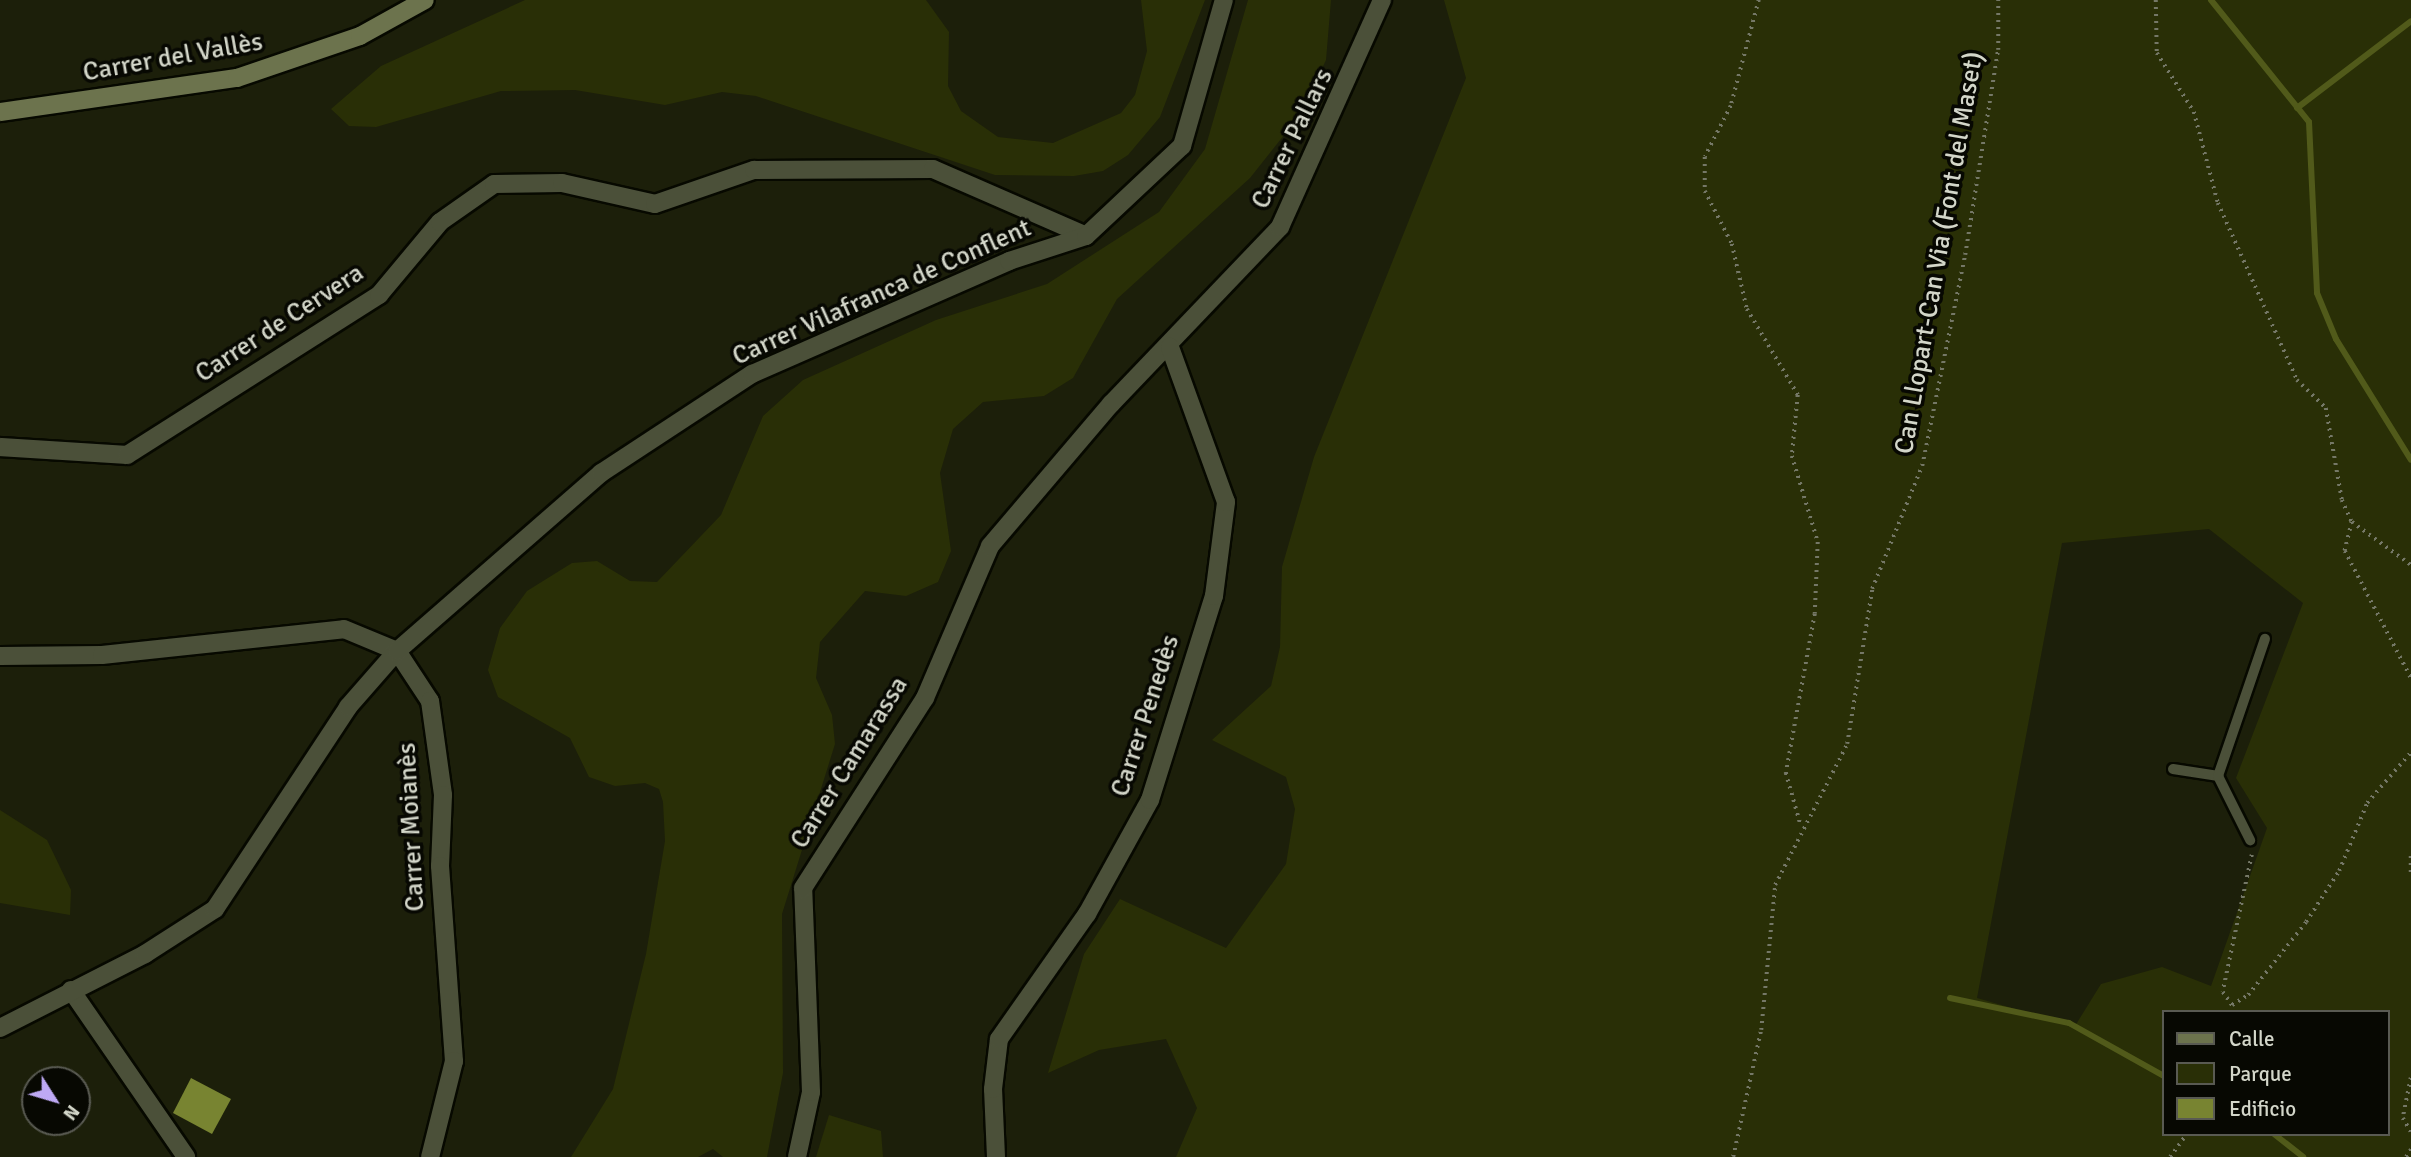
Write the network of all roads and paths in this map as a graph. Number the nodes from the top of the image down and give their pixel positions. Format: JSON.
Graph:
{"nodes":[{"id":1,"x":425,"y":0,"type":"edge"},
{"id":2,"x":1224,"y":0,"type":"edge"},
{"id":3,"x":1381,"y":0,"type":"edge"},
{"id":4,"x":1759,"y":0,"type":"edge"},
{"id":5,"x":1998,"y":0,"type":"edge"},
{"id":6,"x":2156,"y":0,"type":"edge"},
{"id":7,"x":0,"y":112,"type":"edge"},
{"id":8,"x":1086,"y":236,"type":"junction"},
{"id":9,"x":1170,"y":347,"type":"junction"},
{"id":10,"x":0,"y":447,"type":"edge"},
{"id":11,"x":2352,"y":522,"type":"junction"},
{"id":12,"x":2411,"y":565,"type":"edge"},
{"id":13,"x":2265,"y":639,"type":"dead end"},
{"id":14,"x":397,"y":651,"type":"junction"},
{"id":15,"x":0,"y":656,"type":"edge"},
{"id":16,"x":2411,"y":678,"type":"edge"},
{"id":17,"x":2411,"y":752,"type":"edge"},
{"id":18,"x":2173,"y":769,"type":"dead end"},
{"id":19,"x":2218,"y":776,"type":"junction"},
{"id":20,"x":1802,"y":827,"type":"junction"},
{"id":21,"x":2250,"y":840,"type":"joint"},
{"id":22,"x":2411,"y":856,"type":"edge"},
{"id":23,"x":2411,"y":875,"type":"edge"},
{"id":24,"x":71,"y":990,"type":"junction"},
{"id":25,"x":2232,"y":1005,"type":"junction"},
{"id":26,"x":2231,"y":1010,"type":"edge"},
{"id":27,"x":0,"y":1028,"type":"edge"},
{"id":28,"x":2411,"y":1078,"type":"edge"},
{"id":29,"x":2411,"y":1132,"type":"edge"},
{"id":30,"x":2186,"y":1136,"type":"edge"},
{"id":31,"x":2411,"y":1149,"type":"edge"},
{"id":32,"x":186,"y":1157,"type":"edge"},
{"id":33,"x":430,"y":1157,"type":"edge"},
{"id":34,"x":797,"y":1157,"type":"edge"},
{"id":35,"x":996,"y":1157,"type":"edge"},
{"id":36,"x":1733,"y":1157,"type":"edge"},
{"id":37,"x":2170,"y":1157,"type":"edge"},
{"id":38,"x":2406,"y":1157,"type":"edge"}],
"edges":[{"from":1,"to":7,"type":"street","name":"Carrer del Vallès"},
{"from":2,"to":8,"type":"street","name":"Carrer Vilafranca de Conflent"},
{"from":3,"to":9,"type":"street","name":"Carrer Pallars"},
{"from":4,"to":20,"type":"path"},
{"from":5,"to":20,"type":"path","name":"Can Llopart-Can Via (Font del Maset)"},
{"from":6,"to":11,"type":"path"},
{"from":8,"to":10,"type":"street","name":"Carrer de Cervera"},
{"from":8,"to":14,"type":"street","name":"Carrer Vilafranca de Conflent"},
{"from":9,"to":34,"type":"street","name":"Carrer Camarassa"},
{"from":9,"to":35,"type":"street","name":"Carrer Penedès"},
{"from":11,"to":12,"type":"path"},
{"from":11,"to":16,"type":"path"},
{"from":13,"to":19,"type":"lane"},
{"from":14,"to":15,"type":"street"},
{"from":14,"to":24,"type":"street","name":"Carrer Vilafranca de Conflent"},
{"from":14,"to":33,"type":"street","name":"Carrer Moianès"},
{"from":17,"to":25,"type":"path"},
{"from":18,"to":19,"type":"lane"},
{"from":19,"to":21,"type":"lane"},
{"from":20,"to":36,"type":"path","name":"Can Llopart-Can Via (Font del Maset)"},
{"from":21,"to":25,"type":"path"},
{"from":22,"to":23,"type":"path"},
{"from":24,"to":27,"type":"street","name":"Carrer Vilafranca de Conflent"},
{"from":24,"to":32,"type":"street"},
{"from":25,"to":26,"type":"path"},
{"from":28,"to":29,"type":"path"},
{"from":30,"to":37,"type":"path"},
{"from":31,"to":38,"type":"path"}]}
